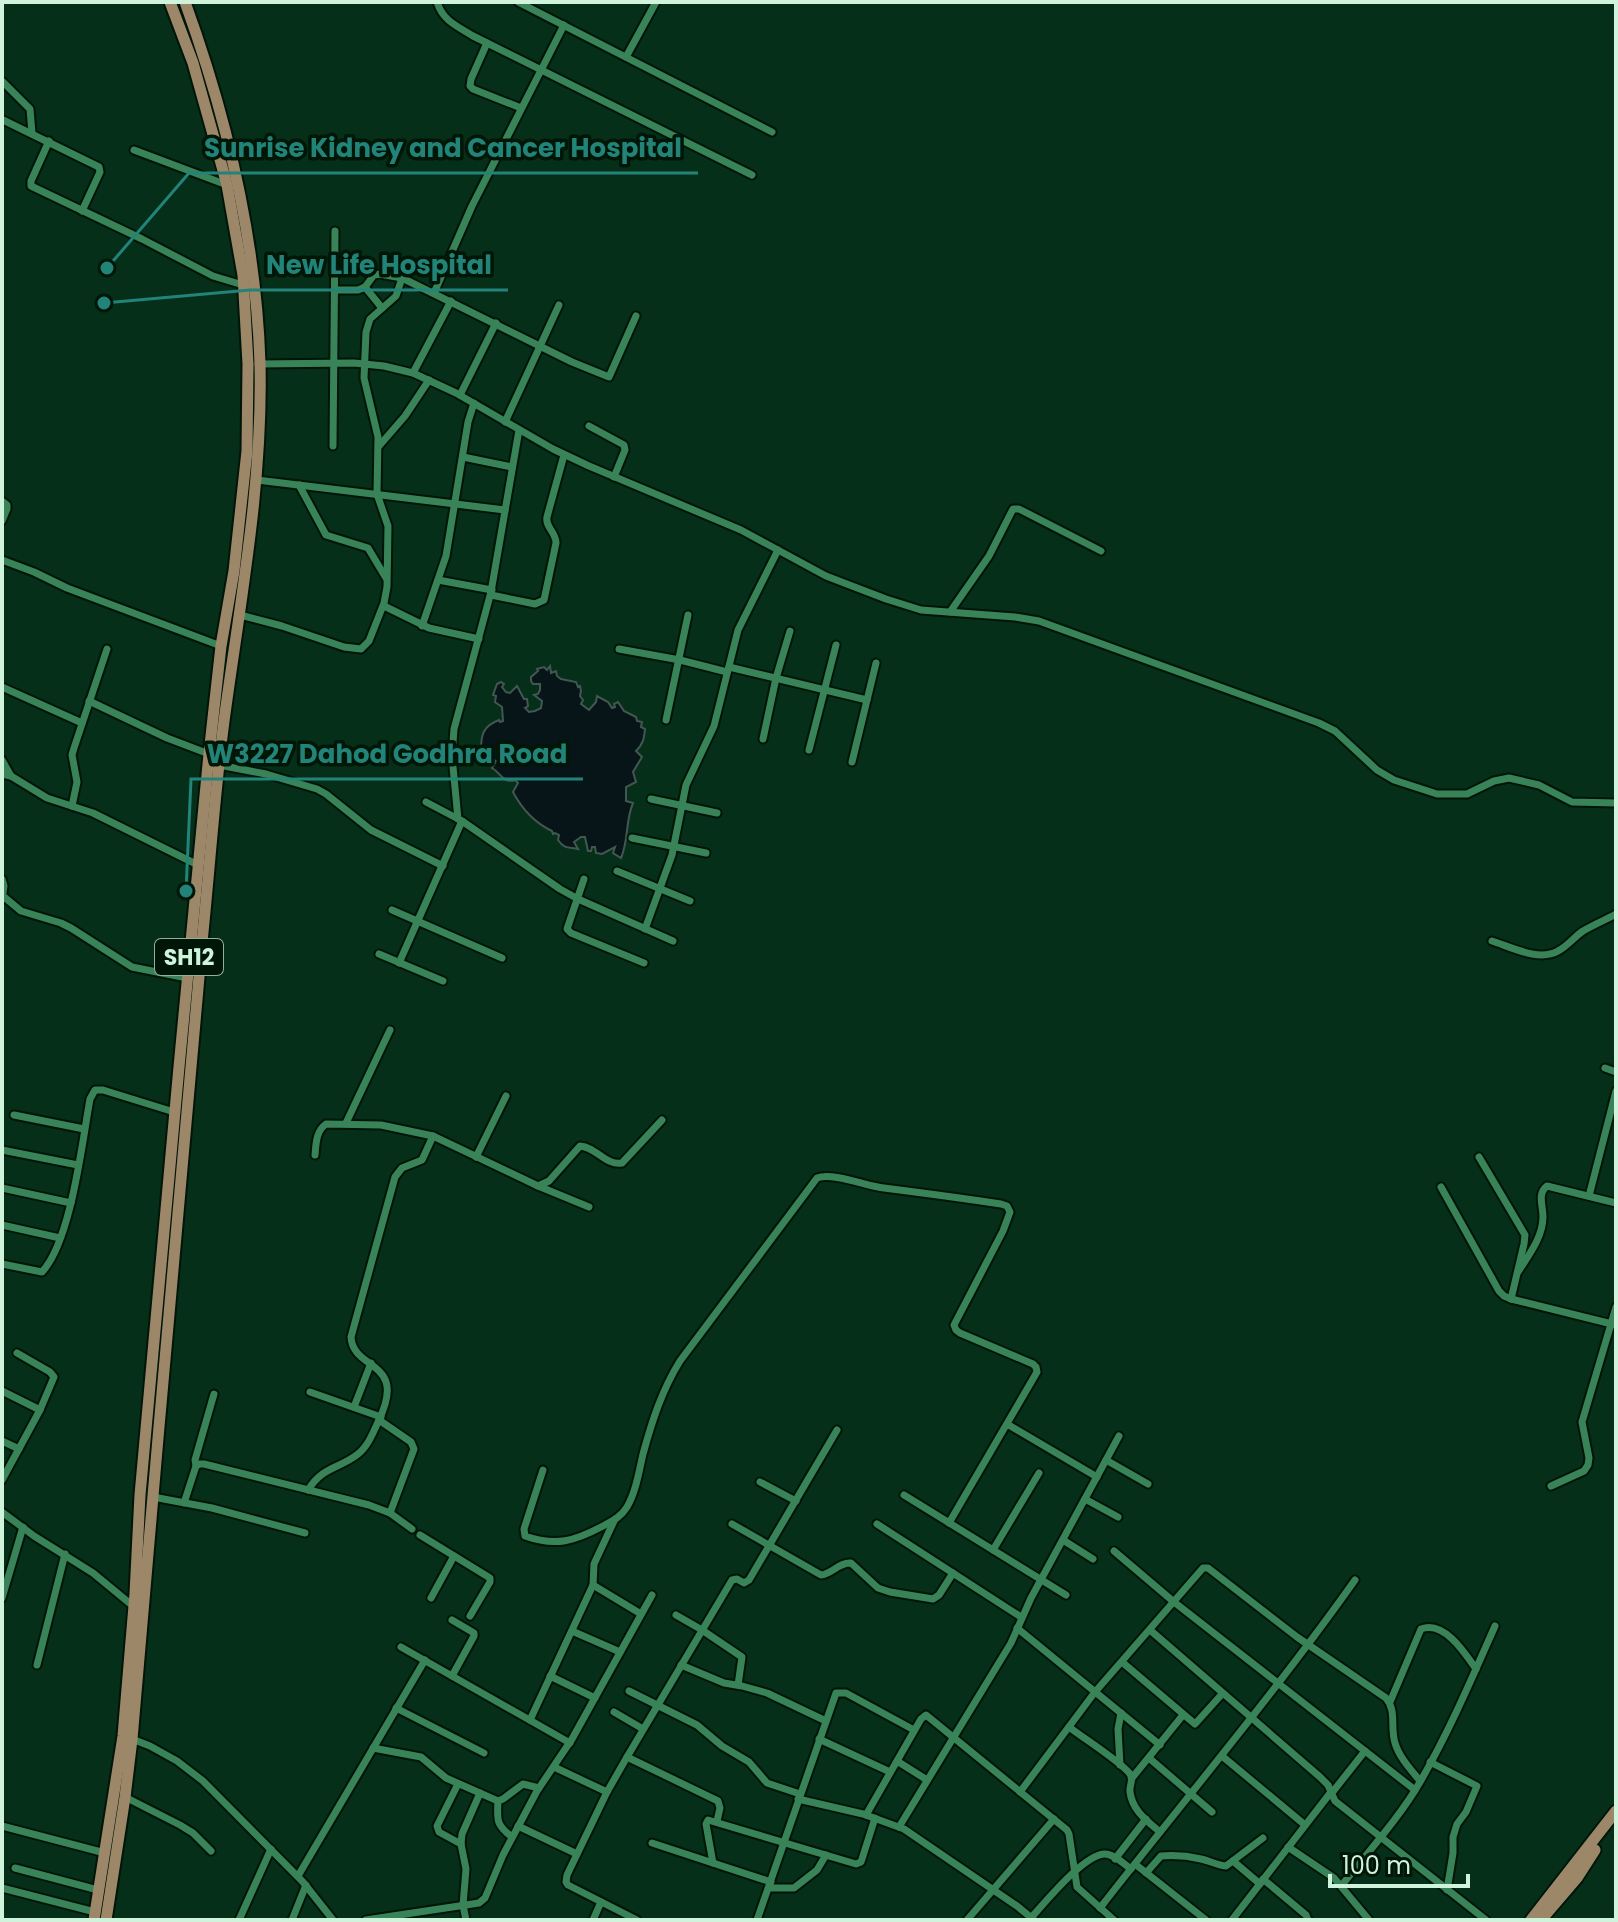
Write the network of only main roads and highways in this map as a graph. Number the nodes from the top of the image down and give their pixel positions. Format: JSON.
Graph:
{"nodes":[{"id":1,"x":170,"y":2,"type":"edge"},
{"id":2,"x":185,"y":2,"type":"edge"},
{"id":3,"x":254,"y":364,"type":"junction"},
{"id":4,"x":1616,"y":1811,"type":"edge"},
{"id":5,"x":1616,"y":1820,"type":"edge"},
{"id":6,"x":94,"y":1916,"type":"edge"},
{"id":7,"x":106,"y":1920,"type":"edge"},
{"id":8,"x":1531,"y":1920,"type":"edge"},
{"id":9,"x":1541,"y":1920,"type":"edge"}],
"edges":[{"from":1,"to":3,"type":"main road","number":"SH12"},
{"from":2,"to":3,"type":"main road"},
{"from":3,"to":6,"type":"main road","number":"SH12"},
{"from":3,"to":7,"type":"main road"},
{"from":4,"to":8,"type":"main road"},
{"from":5,"to":9,"type":"main road"}]}
